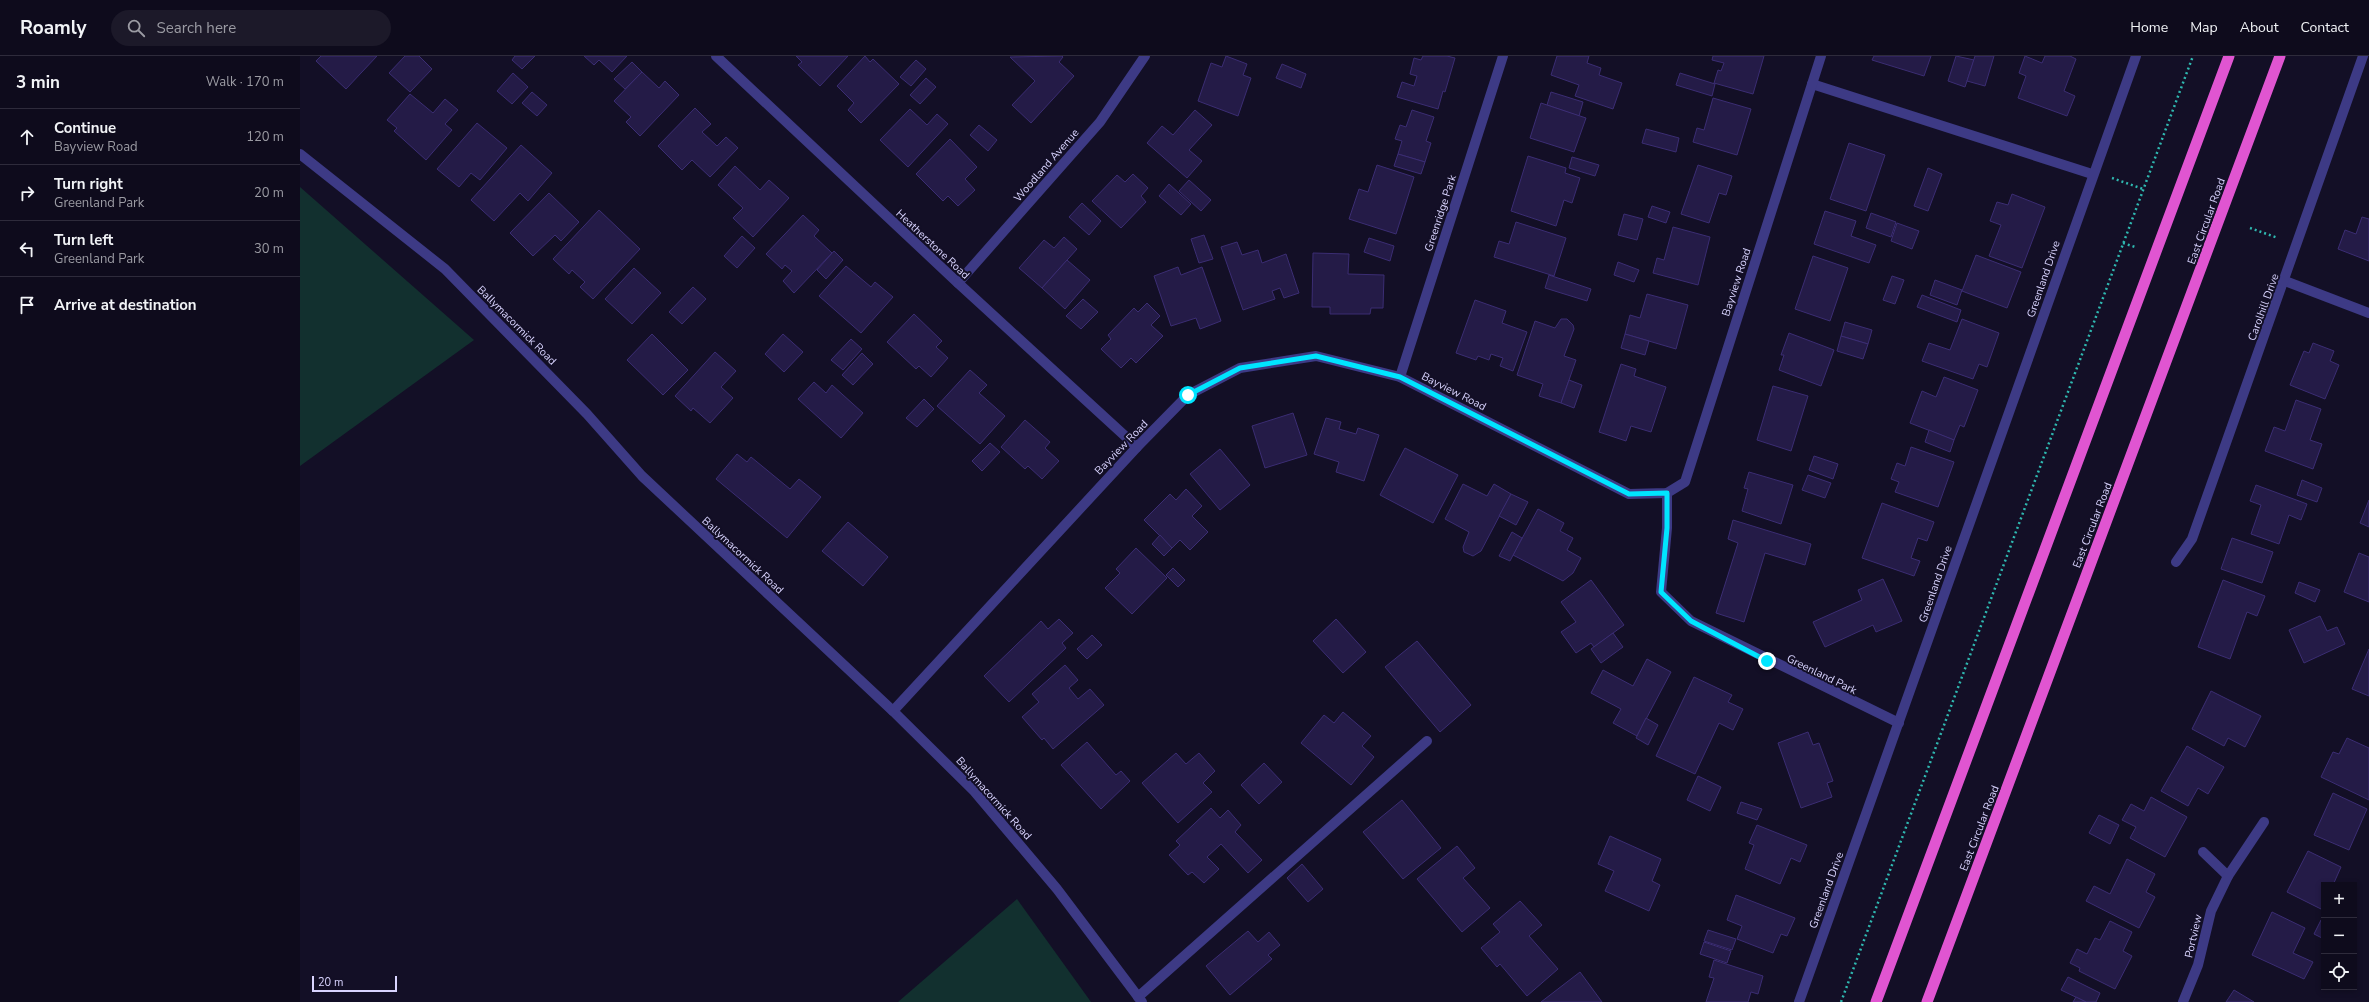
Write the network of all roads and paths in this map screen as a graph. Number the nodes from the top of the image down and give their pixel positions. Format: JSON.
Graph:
{"nodes":[{"id":1,"x":716,"y":56,"type":"edge"},
{"id":2,"x":1503,"y":56,"type":"edge"},
{"id":3,"x":1821,"y":56,"type":"edge"},
{"id":4,"x":2136,"y":56,"type":"edge"},
{"id":5,"x":2193,"y":56,"type":"edge"},
{"id":6,"x":2229,"y":56,"type":"edge"},
{"id":7,"x":2280,"y":56,"type":"edge"},
{"id":8,"x":2363,"y":56,"type":"edge"},
{"id":9,"x":1143,"y":57,"type":"edge"},
{"id":10,"x":1812,"y":84,"type":"junction"},
{"id":11,"x":300,"y":154,"type":"edge"},
{"id":12,"x":2092,"y":174,"type":"junction"},
{"id":13,"x":2142,"y":189,"type":"junction"},
{"id":14,"x":2250,"y":228,"type":"dead end"},
{"id":15,"x":2297,"y":245,"type":"junction"},
{"id":16,"x":2285,"y":281,"type":"junction"},
{"id":17,"x":958,"y":283,"type":"junction"},
{"id":18,"x":2369,"y":314,"type":"edge"},
{"id":19,"x":1400,"y":377,"type":"junction"},
{"id":20,"x":1137,"y":447,"type":"junction"},
{"id":21,"x":1667,"y":493,"type":"junction"},
{"id":22,"x":2176,"y":562,"type":"dead end"},
{"id":23,"x":893,"y":711,"type":"junction"},
{"id":24,"x":1898,"y":723,"type":"junction"},
{"id":25,"x":1427,"y":741,"type":"dead end"},
{"id":26,"x":2264,"y":822,"type":"dead end"},
{"id":27,"x":2203,"y":852,"type":"dead end"},
{"id":28,"x":2228,"y":876,"type":"junction"},
{"id":29,"x":1140,"y":999,"type":"edge"},
{"id":30,"x":1799,"y":1002,"type":"edge"},
{"id":31,"x":1841,"y":1002,"type":"edge"},
{"id":32,"x":1876,"y":1002,"type":"edge"},
{"id":33,"x":1927,"y":1002,"type":"edge"},
{"id":34,"x":2183,"y":1002,"type":"edge"}],
"edges":[{"from":1,"to":17,"type":"street","name":"Heatherstone Road"},
{"from":2,"to":19,"type":"street","name":"Greenridge Park"},
{"from":3,"to":10,"type":"street","name":"Bayview Road"},
{"from":4,"to":12,"type":"street","name":"Greenland Drive"},
{"from":5,"to":13,"type":"path"},
{"from":6,"to":32,"type":"highway"},
{"from":7,"to":33,"type":"highway","name":"East Circular Road"},
{"from":8,"to":15,"type":"street","name":"Carolhill Drive"},
{"from":9,"to":17,"type":"street","name":"Woodland Avenue"},
{"from":10,"to":12,"type":"street"},
{"from":10,"to":21,"type":"street","name":"Bayview Road"},
{"from":11,"to":23,"type":"street","name":"Ballymacormick Road"},
{"from":12,"to":13,"type":"path"},
{"from":12,"to":24,"type":"street","name":"Greenland Drive"},
{"from":13,"to":31,"type":"path"},
{"from":14,"to":15,"type":"path"},
{"from":15,"to":16,"type":"street","name":"Carolhill Drive"},
{"from":16,"to":18,"type":"street"},
{"from":16,"to":22,"type":"street","name":"Carolhill Drive"},
{"from":17,"to":20,"type":"street","name":"Heatherstone Road"},
{"from":19,"to":20,"type":"street","name":"Bayview Road"},
{"from":19,"to":21,"type":"street","name":"Bayview Road"},
{"from":20,"to":23,"type":"street","name":"Bayview Road"},
{"from":21,"to":24,"type":"street","name":"Greenland Park"},
{"from":23,"to":29,"type":"street","name":"Ballymacormick Road"},
{"from":24,"to":30,"type":"street","name":"Greenland Drive"},
{"from":25,"to":29,"type":"street"},
{"from":26,"to":28,"type":"street","name":"Portview"},
{"from":27,"to":28,"type":"street"},
{"from":28,"to":34,"type":"street","name":"Portview"}]}
